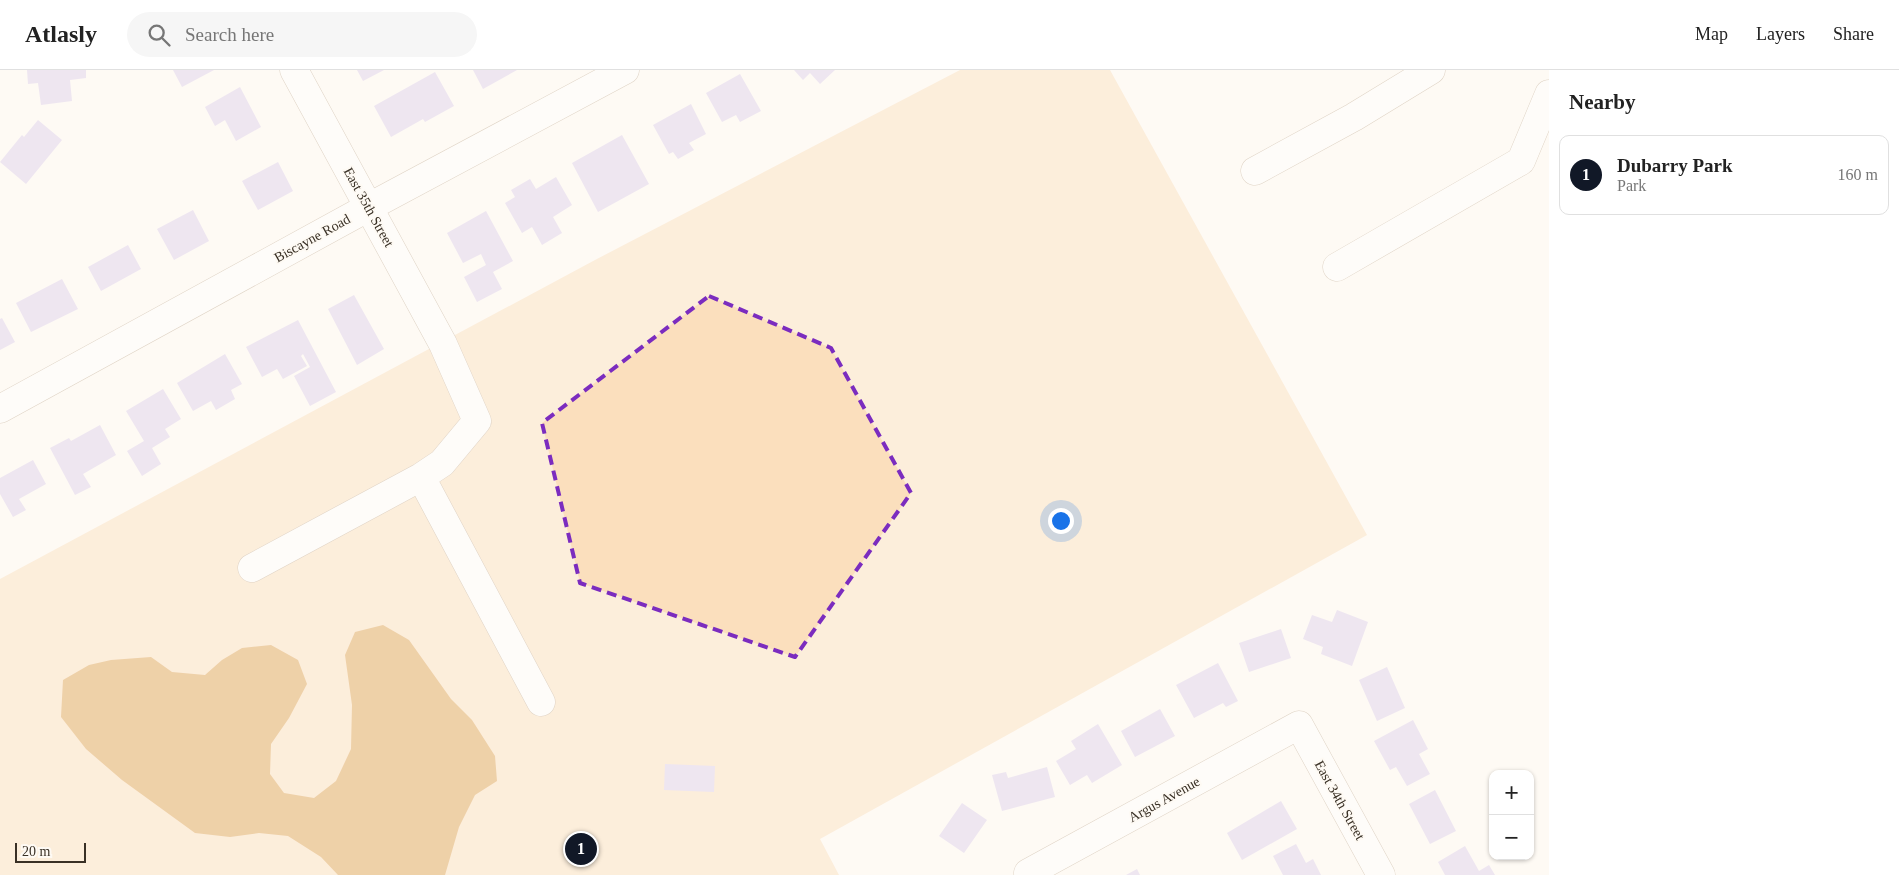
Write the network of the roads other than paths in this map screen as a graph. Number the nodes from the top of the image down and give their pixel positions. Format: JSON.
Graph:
{"nodes":[{"id":1,"x":294,"y":70,"type":"edge"},
{"id":2,"x":625,"y":70,"type":"edge"},
{"id":3,"x":1431,"y":70,"type":"edge"},
{"id":4,"x":1549,"y":94,"type":"edge"},
{"id":5,"x":1255,"y":172,"type":"dead end"},
{"id":6,"x":369,"y":207,"type":"junction"},
{"id":7,"x":1337,"y":267,"type":"dead end"},
{"id":8,"x":0,"y":409,"type":"edge"},
{"id":9,"x":421,"y":477,"type":"junction"},
{"id":10,"x":252,"y":568,"type":"dead end"},
{"id":11,"x":541,"y":702,"type":"dead end"},
{"id":12,"x":1299,"y":725,"type":"joint"},
{"id":13,"x":1029,"y":874,"type":"edge"},
{"id":14,"x":1382,"y":875,"type":"edge"}],
"edges":[{"from":1,"to":6,"type":"street","name":"East 35th Street"},
{"from":2,"to":6,"type":"street","name":"Biscayne Road"},
{"from":3,"to":5,"type":"street"},
{"from":4,"to":7,"type":"street"},
{"from":6,"to":8,"type":"street","name":"Biscayne Road"},
{"from":6,"to":9,"type":"street","name":"East 35th Street"},
{"from":9,"to":10,"type":"street"},
{"from":9,"to":11,"type":"street"},
{"from":12,"to":13,"type":"street","name":"Argus Avenue"},
{"from":12,"to":14,"type":"street","name":"East 34th Street"}]}
